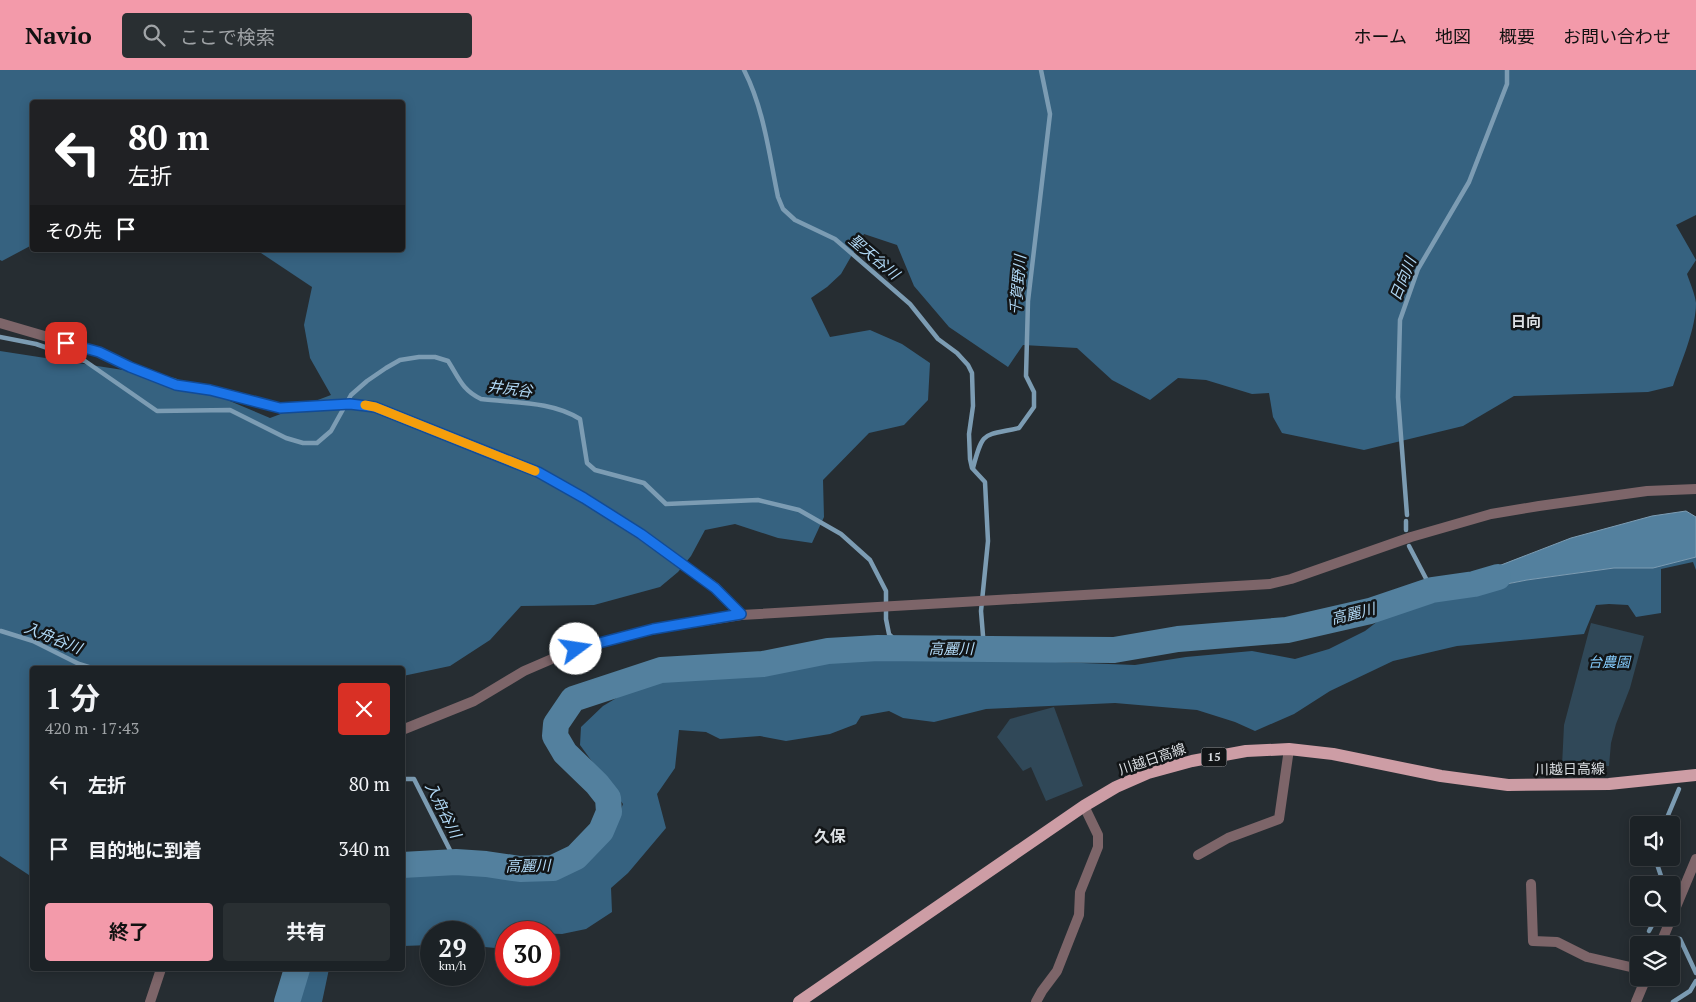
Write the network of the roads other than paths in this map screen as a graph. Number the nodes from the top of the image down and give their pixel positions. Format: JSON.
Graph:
{"nodes":[{"id":1,"x":0,"y":323,"type":"edge"},
{"id":2,"x":1696,"y":489,"type":"edge"},
{"id":3,"x":741,"y":614,"type":"junction"},
{"id":4,"x":405,"y":729,"type":"edge"},
{"id":5,"x":1288,"y":749,"type":"junction"},
{"id":6,"x":1696,"y":775,"type":"edge"},
{"id":7,"x":1084,"y":806,"type":"junction"},
{"id":8,"x":1198,"y":855,"type":"dead end"},
{"id":9,"x":1696,"y":859,"type":"edge"},
{"id":10,"x":1531,"y":884,"type":"dead end"},
{"id":11,"x":1664,"y":936,"type":"edge"},
{"id":12,"x":1630,"y":967,"type":"edge"},
{"id":13,"x":160,"y":971,"type":"edge"},
{"id":14,"x":1643,"y":986,"type":"edge"},
{"id":15,"x":150,"y":1002,"type":"edge"},
{"id":16,"x":798,"y":1002,"type":"edge"},
{"id":17,"x":1036,"y":1002,"type":"edge"},
{"id":18,"x":1636,"y":1002,"type":"edge"}],
"edges":[{"from":1,"to":3,"type":"street"},
{"from":2,"to":3,"type":"street"},
{"from":3,"to":4,"type":"street"},
{"from":5,"to":6,"type":"main road","name":"川越日高線","number":"15"},
{"from":5,"to":7,"type":"main road","name":"川越日高線","number":"15"},
{"from":5,"to":8,"type":"street"},
{"from":7,"to":16,"type":"main road","name":"川越日高線","number":"15"},
{"from":7,"to":17,"type":"street"},
{"from":9,"to":11,"type":"street"},
{"from":10,"to":12,"type":"street"},
{"from":13,"to":15,"type":"street"},
{"from":14,"to":18,"type":"street"}]}
